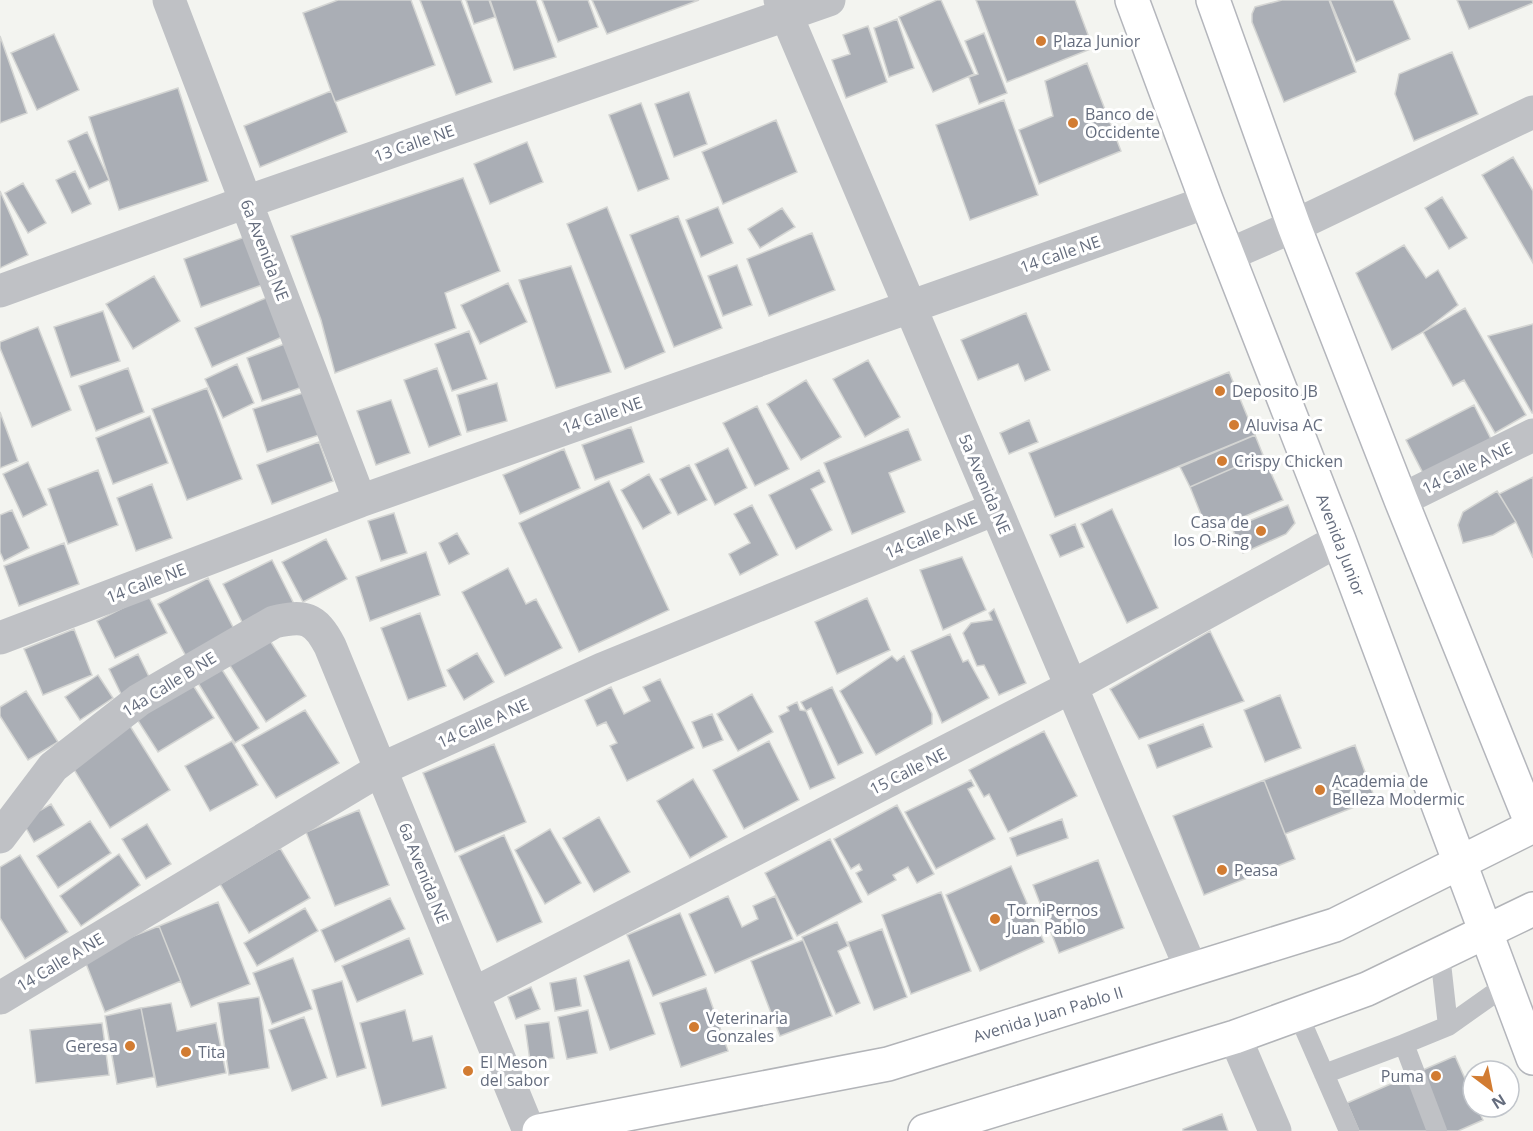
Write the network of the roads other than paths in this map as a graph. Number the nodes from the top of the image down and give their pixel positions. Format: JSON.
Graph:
{"nodes":[{"id":1,"x":170,"y":0,"type":"edge"},
{"id":2,"x":829,"y":0,"type":"edge"},
{"id":3,"x":1132,"y":0,"type":"edge"},
{"id":4,"x":1213,"y":0,"type":"edge"},
{"id":5,"x":783,"y":7,"type":"edge"},
{"id":6,"x":1533,"y":112,"type":"edge"},
{"id":7,"x":246,"y":202,"type":"junction"},
{"id":8,"x":1207,"y":202,"type":"junction"},
{"id":9,"x":1294,"y":226,"type":"junction"},
{"id":10,"x":1228,"y":255,"type":"junction"},
{"id":11,"x":0,"y":291,"type":"edge"},
{"id":12,"x":910,"y":307,"type":"junction"},
{"id":13,"x":1533,"y":435,"type":"edge"},
{"id":14,"x":1401,"y":500,"type":"junction"},
{"id":15,"x":360,"y":501,"type":"junction"},
{"id":16,"x":995,"y":509,"type":"junction"},
{"id":17,"x":1340,"y":540,"type":"junction"},
{"id":18,"x":310,"y":621,"type":"joint"},
{"id":19,"x":0,"y":638,"type":"edge"},
{"id":20,"x":1071,"y":687,"type":"junction"},
{"id":21,"x":381,"y":769,"type":"junction"},
{"id":22,"x":1533,"y":827,"type":"edge"},
{"id":23,"x":0,"y":837,"type":"edge"},
{"id":24,"x":1460,"y":864,"type":"junction"},
{"id":25,"x":1533,"y":909,"type":"edge"},
{"id":26,"x":1486,"y":932,"type":"junction"},
{"id":27,"x":1440,"y":954,"type":"junction"},
{"id":28,"x":1191,"y":969,"type":"junction"},
{"id":29,"x":1506,"y":984,"type":"junction"},
{"id":30,"x":473,"y":994,"type":"junction"},
{"id":31,"x":0,"y":998,"type":"edge"},
{"id":32,"x":1298,"y":1014,"type":"junction"},
{"id":33,"x":1448,"y":1026,"type":"junction"},
{"id":34,"x":1235,"y":1037,"type":"junction"},
{"id":35,"x":1404,"y":1044,"type":"junction"},
{"id":36,"x":1533,"y":1058,"type":"edge"},
{"id":37,"x":1324,"y":1074,"type":"junction"},
{"id":38,"x":530,"y":1131,"type":"edge"},
{"id":39,"x":539,"y":1131,"type":"edge"},
{"id":40,"x":925,"y":1131,"type":"edge"},
{"id":41,"x":1275,"y":1131,"type":"edge"},
{"id":42,"x":1349,"y":1131,"type":"edge"},
{"id":43,"x":1437,"y":1131,"type":"edge"}],
"edges":[{"from":1,"to":7,"type":"street","name":"6a Avenida NE"},
{"from":2,"to":5,"type":"street","name":"13 Calle NE"},
{"from":3,"to":8,"type":"main road","name":"Avenida Junior"},
{"from":4,"to":9,"type":"main road"},
{"from":5,"to":7,"type":"street","name":"13 Calle NE"},
{"from":5,"to":12,"type":"street","name":"5a Avenida NE"},
{"from":6,"to":9,"type":"street"},
{"from":7,"to":11,"type":"street","name":"13 Calle NE"},
{"from":7,"to":15,"type":"street","name":"6a Avenida NE"},
{"from":8,"to":10,"type":"main road","name":"Avenida Junior"},
{"from":8,"to":12,"type":"street","name":"14 Calle NE"},
{"from":9,"to":10,"type":"street"},
{"from":9,"to":14,"type":"main road"},
{"from":10,"to":17,"type":"main road","name":"Avenida Junior"},
{"from":12,"to":15,"type":"street","name":"14 Calle NE"},
{"from":12,"to":16,"type":"street","name":"5a Avenida NE"},
{"from":13,"to":14,"type":"street","name":"14 Calle A NE"},
{"from":14,"to":22,"type":"main road"},
{"from":15,"to":19,"type":"street","name":"14 Calle NE"},
{"from":16,"to":20,"type":"street","name":"5a Avenida NE"},
{"from":16,"to":21,"type":"street","name":"14 Calle A NE"},
{"from":17,"to":20,"type":"street","name":"15 Calle NE"},
{"from":17,"to":24,"type":"main road","name":"Avenida Junior"},
{"from":18,"to":21,"type":"street","name":"6a Avenida NE"},
{"from":18,"to":23,"type":"street","name":"14a Calle B NE"},
{"from":20,"to":28,"type":"street","name":"5a Avenida NE"},
{"from":20,"to":30,"type":"street","name":"15 Calle NE"},
{"from":21,"to":30,"type":"street","name":"6a Avenida NE"},
{"from":21,"to":31,"type":"street","name":"14 Calle A NE"},
{"from":22,"to":24,"type":"main road","name":"Avenida Juan Pablo II"},
{"from":24,"to":26,"type":"main road","name":"Avenida Junior"},
{"from":24,"to":28,"type":"main road","name":"Avenida Juan Pablo II"},
{"from":25,"to":26,"type":"main road"},
{"from":26,"to":27,"type":"main road"},
{"from":26,"to":29,"type":"main road","name":"Avenida Junior"},
{"from":27,"to":32,"type":"main road"},
{"from":27,"to":33,"type":"lane"},
{"from":28,"to":39,"type":"main road","name":"Avenida Juan Pablo II"},
{"from":29,"to":33,"type":"lane"},
{"from":29,"to":36,"type":"main road","name":"Avenida Junior"},
{"from":30,"to":38,"type":"street","name":"6a Avenida NE"},
{"from":32,"to":34,"type":"main road"},
{"from":32,"to":37,"type":"lane"},
{"from":33,"to":35,"type":"lane"},
{"from":34,"to":40,"type":"main road"},
{"from":34,"to":41,"type":"street"},
{"from":35,"to":37,"type":"lane"},
{"from":35,"to":43,"type":"lane"},
{"from":37,"to":42,"type":"lane"}]}
